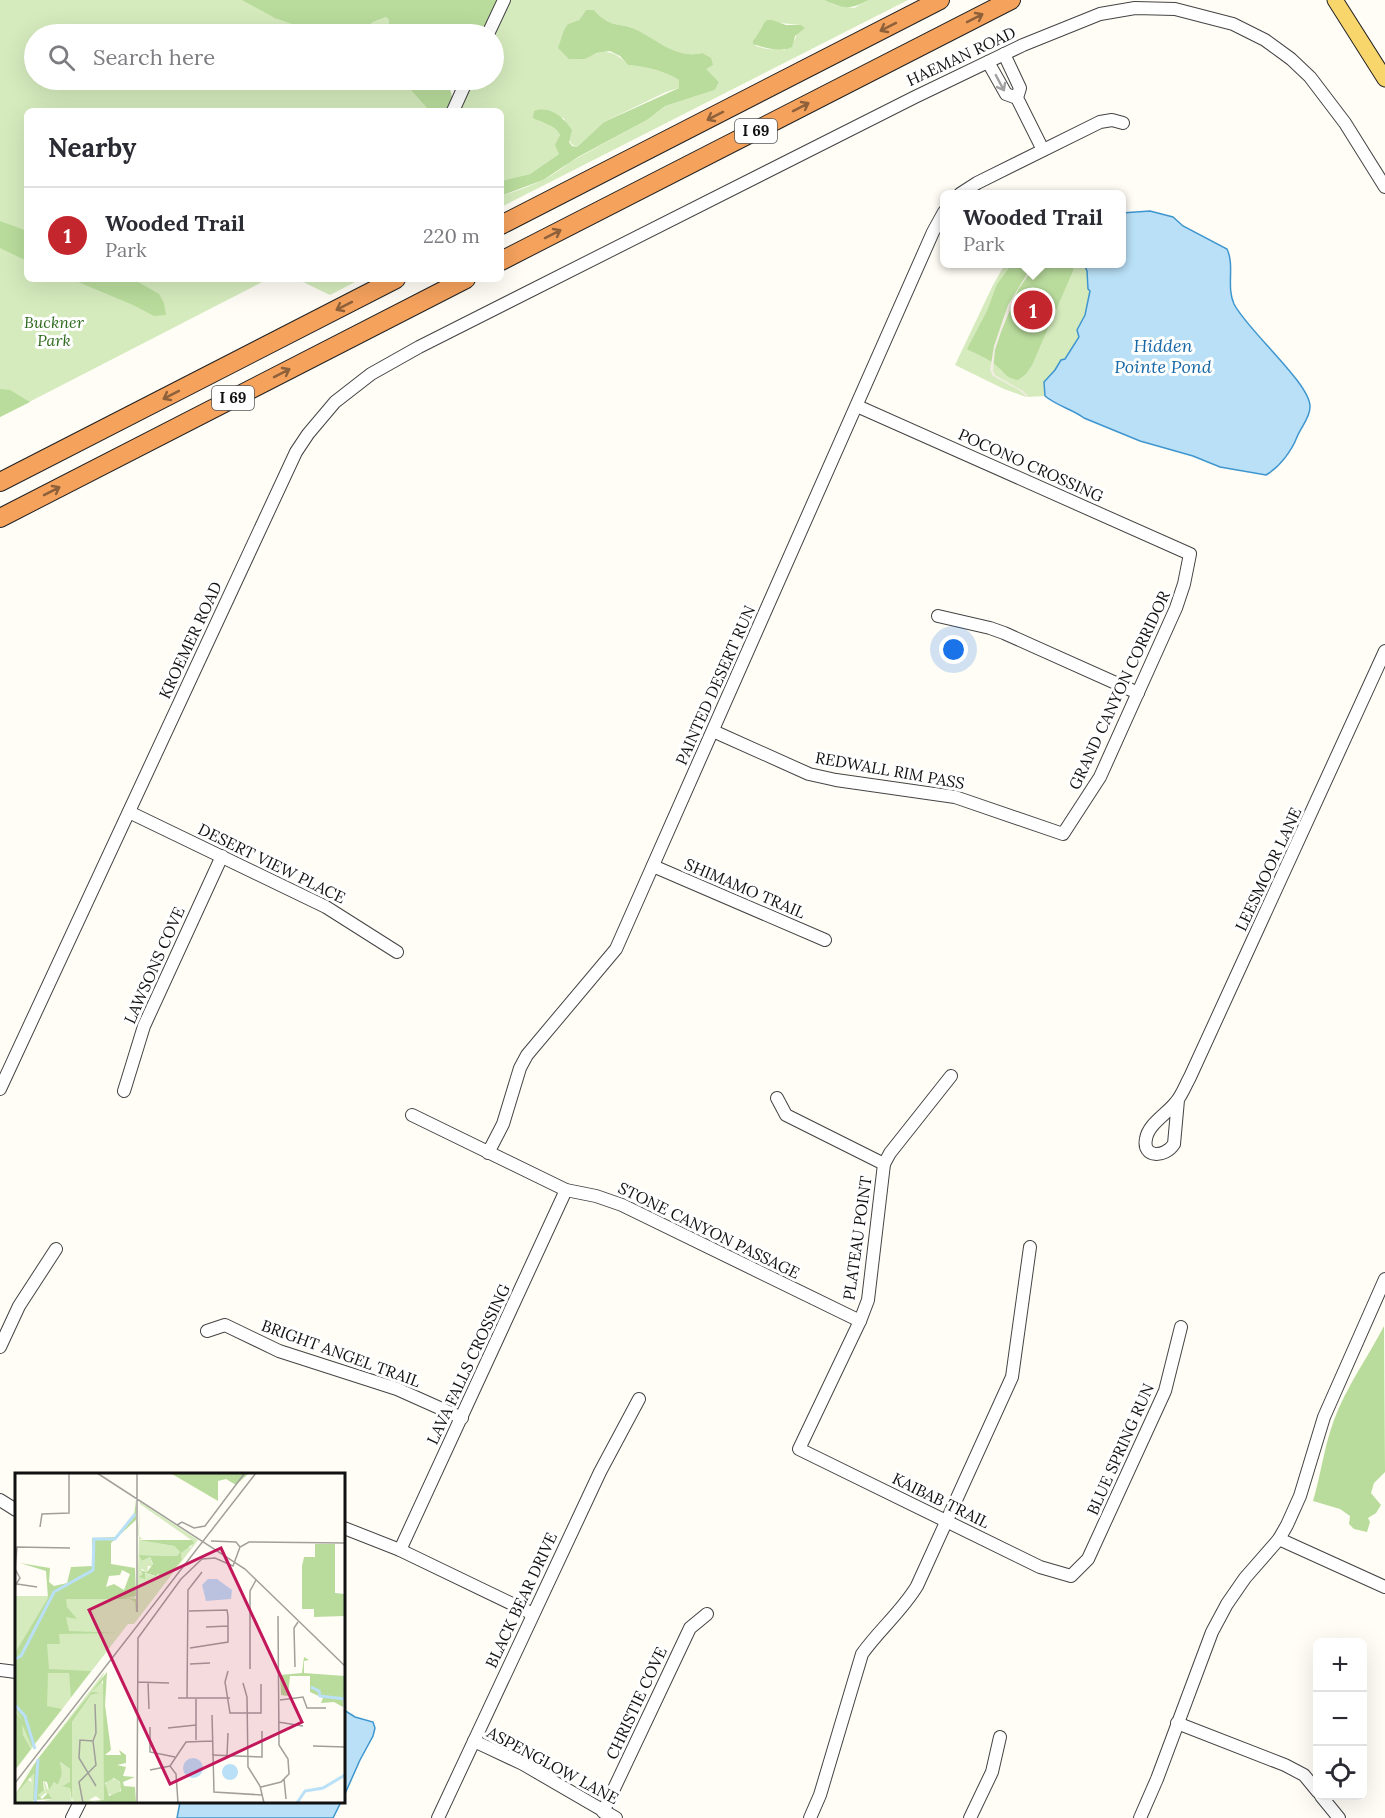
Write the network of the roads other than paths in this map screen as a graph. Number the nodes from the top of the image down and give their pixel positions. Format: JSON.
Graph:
{"nodes":[{"id":1,"x":504,"y":0,"type":"edge"},
{"id":2,"x":940,"y":0,"type":"edge"},
{"id":3,"x":1011,"y":0,"type":"edge"},
{"id":4,"x":1335,"y":0,"type":"edge"},
{"id":5,"x":493,"y":24,"type":"edge"},
{"id":6,"x":1004,"y":54,"type":"junction"},
{"id":7,"x":988,"y":62,"type":"junction"},
{"id":8,"x":1385,"y":79,"type":"edge"},
{"id":9,"x":462,"y":90,"type":"edge"},
{"id":10,"x":1017,"y":98,"type":"junction"},
{"id":11,"x":454,"y":108,"type":"edge"},
{"id":12,"x":1124,"y":123,"type":"dead end"},
{"id":13,"x":1043,"y":150,"type":"junction"},
{"id":14,"x":1385,"y":187,"type":"edge"},
{"id":15,"x":967,"y":190,"type":"edge"},
{"id":16,"x":940,"y":220,"type":"edge"},
{"id":17,"x":504,"y":223,"type":"edge"},
{"id":18,"x":504,"y":259,"type":"edge"},
{"id":19,"x":390,"y":282,"type":"edge"},
{"id":20,"x":460,"y":282,"type":"edge"},
{"id":21,"x":515,"y":298,"type":"joint"},
{"id":22,"x":857,"y":406,"type":"junction"},
{"id":23,"x":0,"y":482,"type":"edge"},
{"id":24,"x":0,"y":518,"type":"edge"},
{"id":25,"x":1190,"y":554,"type":"joint"},
{"id":26,"x":938,"y":616,"type":"dead end"},
{"id":27,"x":1385,"y":651,"type":"edge"},
{"id":28,"x":1138,"y":693,"type":"junction"},
{"id":29,"x":713,"y":731,"type":"junction"},
{"id":30,"x":129,"y":812,"type":"junction"},
{"id":31,"x":1064,"y":834,"type":"joint"},
{"id":32,"x":222,"y":856,"type":"junction"},
{"id":33,"x":653,"y":866,"type":"junction"},
{"id":34,"x":825,"y":940,"type":"dead end"},
{"id":35,"x":397,"y":952,"type":"dead end"},
{"id":36,"x":951,"y":1076,"type":"dead end"},
{"id":37,"x":0,"y":1089,"type":"edge"},
{"id":38,"x":124,"y":1091,"type":"dead end"},
{"id":39,"x":777,"y":1098,"type":"dead end"},
{"id":40,"x":1178,"y":1100,"type":"dead end"},
{"id":41,"x":412,"y":1115,"type":"dead end"},
{"id":42,"x":488,"y":1153,"type":"junction"},
{"id":43,"x":884,"y":1164,"type":"junction"},
{"id":44,"x":566,"y":1190,"type":"junction"},
{"id":45,"x":1030,"y":1247,"type":"dead end"},
{"id":46,"x":56,"y":1249,"type":"dead end"},
{"id":47,"x":1385,"y":1279,"type":"edge"},
{"id":48,"x":860,"y":1321,"type":"junction"},
{"id":49,"x":1181,"y":1327,"type":"dead end"},
{"id":50,"x":207,"y":1331,"type":"dead end"},
{"id":51,"x":0,"y":1347,"type":"edge"},
{"id":52,"x":639,"y":1398,"type":"dead end"},
{"id":53,"x":462,"y":1418,"type":"junction"},
{"id":54,"x":799,"y":1449,"type":"joint"},
{"id":55,"x":0,"y":1500,"type":"edge"},
{"id":56,"x":15,"y":1509,"type":"edge"},
{"id":57,"x":947,"y":1522,"type":"junction"},
{"id":58,"x":345,"y":1528,"type":"edge"},
{"id":59,"x":1279,"y":1539,"type":"junction"},
{"id":60,"x":400,"y":1550,"type":"junction"},
{"id":61,"x":1071,"y":1576,"type":"joint"},
{"id":62,"x":1385,"y":1587,"type":"edge"},
{"id":63,"x":532,"y":1614,"type":"junction"},
{"id":64,"x":707,"y":1614,"type":"dead end"},
{"id":65,"x":0,"y":1670,"type":"edge"},
{"id":66,"x":15,"y":1672,"type":"edge"},
{"id":67,"x":1177,"y":1723,"type":"junction"},
{"id":68,"x":1000,"y":1737,"type":"dead end"},
{"id":69,"x":474,"y":1741,"type":"junction"},
{"id":70,"x":1313,"y":1787,"type":"edge"},
{"id":71,"x":1324,"y":1800,"type":"edge"},
{"id":72,"x":80,"y":1803,"type":"edge"},
{"id":73,"x":603,"y":1812,"type":"junction"},
{"id":74,"x":72,"y":1818,"type":"edge"},
{"id":75,"x":438,"y":1818,"type":"edge"},
{"id":76,"x":616,"y":1818,"type":"edge"},
{"id":77,"x":810,"y":1818,"type":"edge"},
{"id":78,"x":970,"y":1818,"type":"edge"},
{"id":79,"x":1140,"y":1818,"type":"edge"},
{"id":80,"x":1339,"y":1818,"type":"edge"}],
"edges":[{"from":1,"to":5,"type":"street"},
{"from":2,"to":17,"type":"highway","number":"I 69","one_way":true},
{"from":18,"to":3,"type":"highway","number":"I 69","one_way":true},
{"from":4,"to":8,"type":"main road"},
{"from":6,"to":7,"type":"street","name":"HAEMAN ROAD"},
{"from":6,"to":10,"type":"street"},
{"from":6,"to":14,"type":"street","name":"HAEMAN ROAD"},
{"from":7,"to":10,"type":"street","one_way":true},
{"from":7,"to":21,"type":"street","name":"HAEMAN ROAD"},
{"from":9,"to":11,"type":"street"},
{"from":10,"to":13,"type":"street"},
{"from":12,"to":13,"type":"street"},
{"from":13,"to":15,"type":"street"},
{"from":16,"to":22,"type":"street","name":"PAINTED DESERT RUN"},
{"from":19,"to":23,"type":"highway","number":"I 69","one_way":true},
{"from":24,"to":20,"type":"highway","number":"I 69","one_way":true},
{"from":21,"to":30,"type":"street","name":"KROEMER ROAD"},
{"from":22,"to":25,"type":"street","name":"POCONO CROSSING"},
{"from":22,"to":29,"type":"street","name":"PAINTED DESERT RUN"},
{"from":25,"to":28,"type":"street","name":"GRAND CANYON CORRIDOR"},
{"from":26,"to":28,"type":"street"},
{"from":27,"to":40,"type":"street","name":"LEESMOOR LANE"},
{"from":28,"to":31,"type":"street","name":"GRAND CANYON CORRIDOR"},
{"from":29,"to":31,"type":"street","name":"REDWALL RIM PASS"},
{"from":29,"to":33,"type":"street","name":"PAINTED DESERT RUN"},
{"from":30,"to":32,"type":"street","name":"DESERT VIEW PLACE"},
{"from":30,"to":37,"type":"street","name":"KROEMER ROAD"},
{"from":32,"to":35,"type":"street","name":"DESERT VIEW PLACE"},
{"from":32,"to":38,"type":"street","name":"LAWSONS COVE"},
{"from":33,"to":34,"type":"street","name":"SHIMAMO TRAIL"},
{"from":33,"to":42,"type":"street","name":"PAINTED DESERT RUN"},
{"from":36,"to":43,"type":"street","name":"PLATEAU POINT"},
{"from":39,"to":43,"type":"street"},
{"from":41,"to":42,"type":"street","name":"STONE CANYON PASSAGE"},
{"from":42,"to":44,"type":"street","name":"STONE CANYON PASSAGE"},
{"from":43,"to":48,"type":"street","name":"PLATEAU POINT"},
{"from":44,"to":48,"type":"street","name":"STONE CANYON PASSAGE"},
{"from":44,"to":53,"type":"street","name":"LAVA FALLS CROSSING"},
{"from":45,"to":57,"type":"street"},
{"from":46,"to":51,"type":"street"},
{"from":47,"to":59,"type":"street"},
{"from":48,"to":54,"type":"street","name":"PLATEAU POINT"},
{"from":49,"to":61,"type":"street","name":"BLUE SPRING RUN"},
{"from":50,"to":53,"type":"street","name":"BRIGHT ANGEL TRAIL"},
{"from":52,"to":63,"type":"street","name":"BLACK BEAR DRIVE"},
{"from":53,"to":60,"type":"street","name":"LAVA FALLS CROSSING"},
{"from":54,"to":57,"type":"street","name":"KAIBAB TRAIL"},
{"from":55,"to":56,"type":"street"},
{"from":57,"to":61,"type":"street","name":"KAIBAB TRAIL"},
{"from":57,"to":77,"type":"street"},
{"from":58,"to":60,"type":"street"},
{"from":59,"to":62,"type":"street"},
{"from":59,"to":67,"type":"street"},
{"from":60,"to":63,"type":"street"},
{"from":63,"to":69,"type":"street","name":"BLACK BEAR DRIVE"},
{"from":64,"to":73,"type":"street","name":"CHRISTIE COVE"},
{"from":65,"to":66,"type":"street"},
{"from":67,"to":70,"type":"street"},
{"from":67,"to":79,"type":"street"},
{"from":68,"to":78,"type":"street"},
{"from":69,"to":73,"type":"street","name":"ASPENGLOW LANE"},
{"from":69,"to":75,"type":"street","name":"BLACK BEAR DRIVE"},
{"from":71,"to":80,"type":"street"},
{"from":72,"to":74,"type":"street"},
{"from":73,"to":76,"type":"street","name":"ASPENGLOW LANE"}]}
